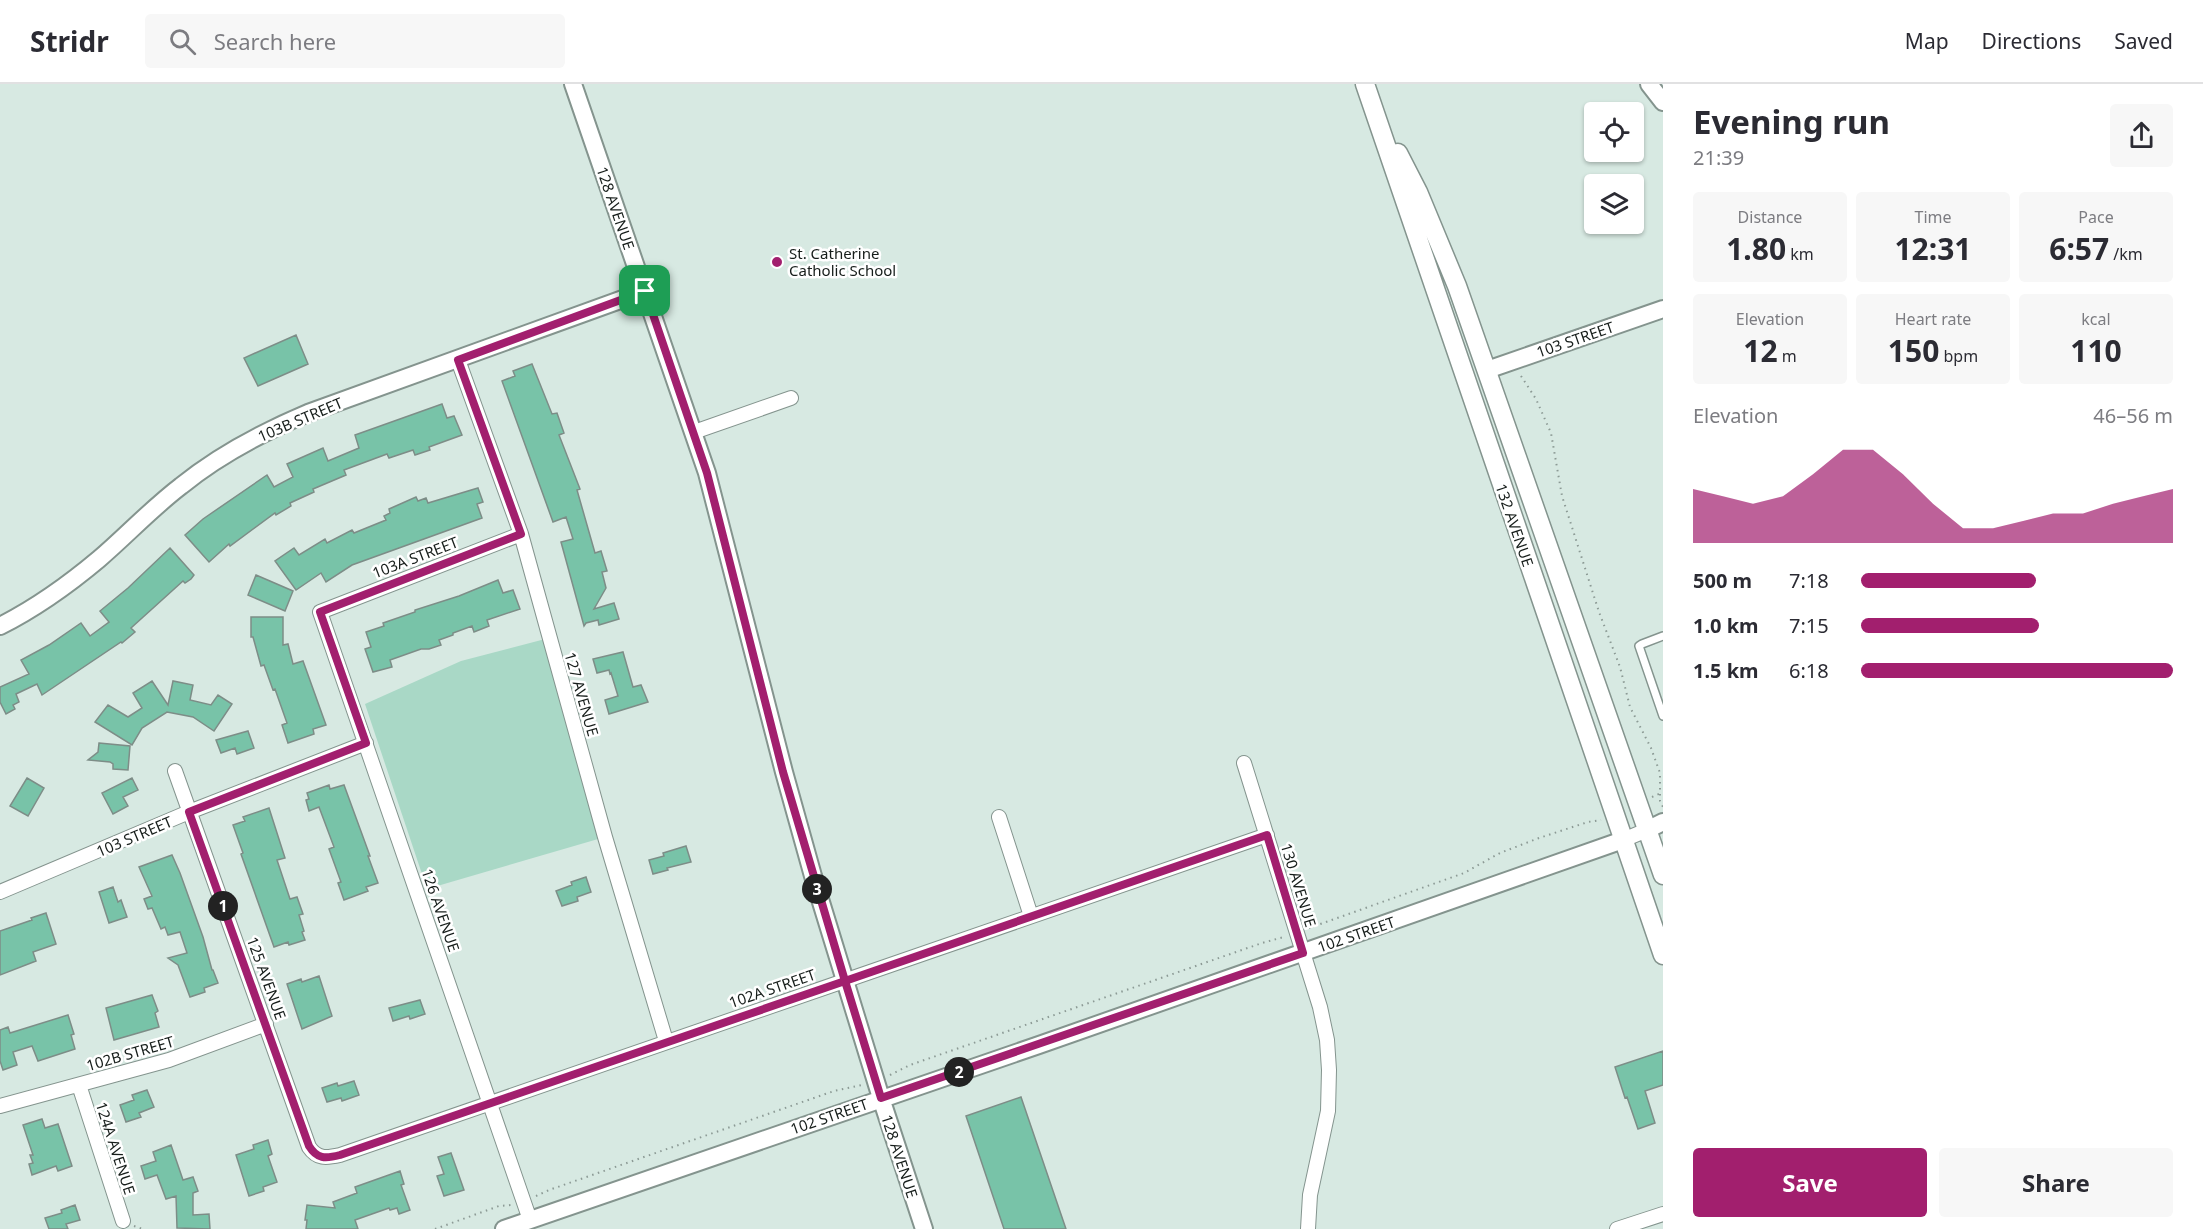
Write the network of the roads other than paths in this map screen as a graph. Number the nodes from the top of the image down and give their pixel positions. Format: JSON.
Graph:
{"nodes":[{"id":1,"x":573,"y":84,"type":"edge"},
{"id":2,"x":1649,"y":84,"type":"edge"},
{"id":3,"x":1367,"y":90,"type":"edge"},
{"id":4,"x":1663,"y":102,"type":"edge"},
{"id":5,"x":645,"y":291,"type":"junction"},
{"id":6,"x":1663,"y":309,"type":"edge"},
{"id":7,"x":458,"y":360,"type":"junction"},
{"id":8,"x":1487,"y":370,"type":"junction"},
{"id":9,"x":791,"y":398,"type":"dead end"},
{"id":10,"x":694,"y":432,"type":"junction"},
{"id":11,"x":521,"y":534,"type":"junction"},
{"id":12,"x":320,"y":612,"type":"joint"},
{"id":13,"x":0,"y":626,"type":"edge"},
{"id":14,"x":1663,"y":636,"type":"edge"},
{"id":15,"x":1663,"y":716,"type":"edge"},
{"id":16,"x":366,"y":743,"type":"junction"},
{"id":17,"x":1244,"y":763,"type":"dead end"},
{"id":18,"x":175,"y":771,"type":"dead end"},
{"id":19,"x":189,"y":812,"type":"junction"},
{"id":20,"x":999,"y":817,"type":"dead end"},
{"id":21,"x":1655,"y":826,"type":"edge"},
{"id":22,"x":1267,"y":835,"type":"junction"},
{"id":23,"x":1623,"y":840,"type":"junction"},
{"id":24,"x":1663,"y":875,"type":"edge"},
{"id":25,"x":1,"y":888,"type":"edge"},
{"id":26,"x":1031,"y":916,"type":"junction"},
{"id":27,"x":1303,"y":953,"type":"junction"},
{"id":28,"x":1663,"y":955,"type":"edge"},
{"id":29,"x":845,"y":981,"type":"junction"},
{"id":30,"x":266,"y":1024,"type":"junction"},
{"id":31,"x":666,"y":1041,"type":"junction"},
{"id":32,"x":78,"y":1085,"type":"junction"},
{"id":33,"x":881,"y":1098,"type":"junction"},
{"id":34,"x":491,"y":1104,"type":"junction"},
{"id":35,"x":0,"y":1106,"type":"edge"},
{"id":36,"x":321,"y":1158,"type":"joint"},
{"id":37,"x":1663,"y":1214,"type":"edge"},
{"id":38,"x":530,"y":1220,"type":"junction"},
{"id":39,"x":123,"y":1221,"type":"dead end"},
{"id":40,"x":504,"y":1229,"type":"edge"},
{"id":41,"x":924,"y":1229,"type":"edge"},
{"id":42,"x":1308,"y":1229,"type":"edge"},
{"id":43,"x":1617,"y":1229,"type":"edge"}],
"edges":[{"from":1,"to":5,"type":"street","name":"128 AVENUE"},
{"from":2,"to":4,"type":"street"},
{"from":3,"to":8,"type":"main road","name":"132 AVENUE"},
{"from":3,"to":23,"type":"main road","name":"132 AVENUE"},
{"from":5,"to":7,"type":"street","name":"103B STREET"},
{"from":5,"to":10,"type":"street","name":"128 AVENUE"},
{"from":6,"to":8,"type":"street","name":"103 STREET"},
{"from":7,"to":11,"type":"street","name":"127 AVENUE"},
{"from":7,"to":13,"type":"street","name":"103B STREET"},
{"from":8,"to":21,"type":"main road","name":"132 AVENUE"},
{"from":9,"to":10,"type":"street"},
{"from":10,"to":29,"type":"street","name":"128 AVENUE"},
{"from":11,"to":12,"type":"street","name":"103A STREET"},
{"from":11,"to":31,"type":"street","name":"127 AVENUE"},
{"from":12,"to":16,"type":"street","name":"126 AVENUE"},
{"from":14,"to":15,"type":"lane"},
{"from":16,"to":19,"type":"street","name":"103 STREET"},
{"from":16,"to":34,"type":"street","name":"126 AVENUE"},
{"from":17,"to":22,"type":"street","name":"130 AVENUE"},
{"from":18,"to":19,"type":"street","name":"125 AVENUE"},
{"from":19,"to":25,"type":"street","name":"103 STREET"},
{"from":19,"to":30,"type":"street","name":"125 AVENUE"},
{"from":20,"to":26,"type":"street"},
{"from":21,"to":23,"type":"street","name":"102 STREET"},
{"from":21,"to":24,"type":"main road","name":"132 AVENUE"},
{"from":22,"to":26,"type":"street","name":"102A STREET"},
{"from":22,"to":27,"type":"street","name":"130 AVENUE"},
{"from":23,"to":27,"type":"street","name":"102 STREET"},
{"from":23,"to":28,"type":"main road","name":"132 AVENUE"},
{"from":26,"to":29,"type":"street","name":"102A STREET"},
{"from":27,"to":33,"type":"street","name":"102 STREET"},
{"from":27,"to":42,"type":"street","name":"130 AVENUE"},
{"from":29,"to":31,"type":"street","name":"102A STREET"},
{"from":29,"to":33,"type":"street","name":"128 AVENUE"},
{"from":30,"to":32,"type":"street","name":"102B STREET"},
{"from":30,"to":36,"type":"street","name":"125 AVENUE"},
{"from":31,"to":34,"type":"street","name":"102A STREET"},
{"from":32,"to":35,"type":"street","name":"102B STREET"},
{"from":32,"to":39,"type":"street","name":"124A AVENUE"},
{"from":33,"to":38,"type":"street","name":"102 STREET"},
{"from":33,"to":41,"type":"street","name":"128 AVENUE"},
{"from":34,"to":36,"type":"street","name":"102A STREET"},
{"from":34,"to":38,"type":"street","name":"126 AVENUE"},
{"from":37,"to":43,"type":"street"},
{"from":38,"to":40,"type":"street","name":"102 STREET"}]}
